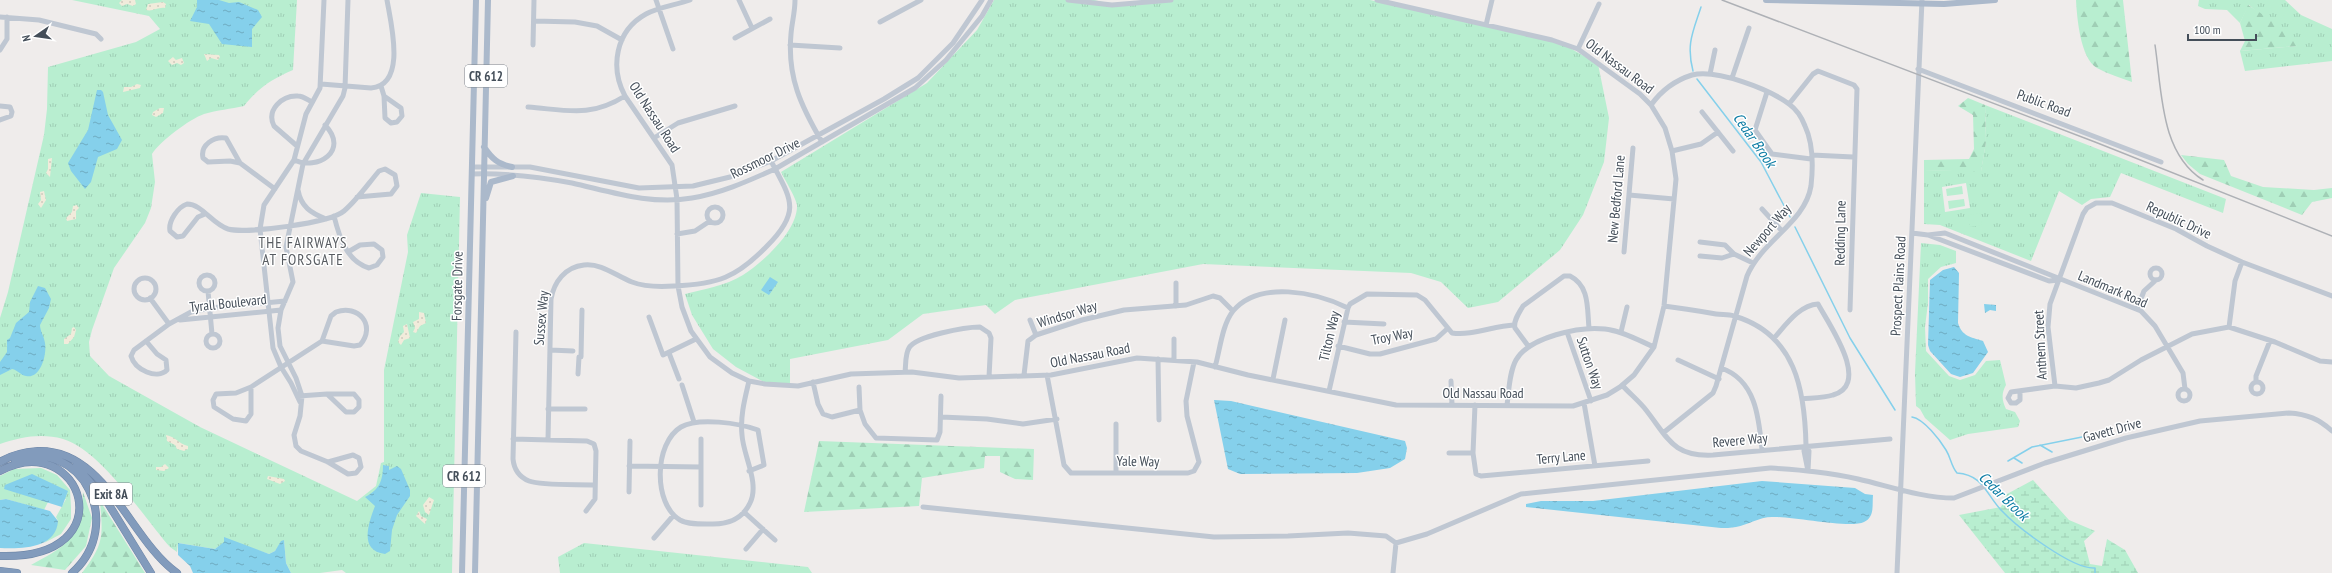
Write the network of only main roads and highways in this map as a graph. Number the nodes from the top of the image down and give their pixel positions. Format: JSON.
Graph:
{"nodes":[{"id":1,"x":476,"y":0,"type":"edge"},
{"id":2,"x":488,"y":0,"type":"edge"},
{"id":3,"x":492,"y":0,"type":"edge"},
{"id":4,"x":1766,"y":0,"type":"edge"},
{"id":5,"x":1995,"y":0,"type":"edge"},
{"id":6,"x":1922,"y":2,"type":"edge"},
{"id":7,"x":488,"y":24,"type":"junction"},
{"id":8,"x":484,"y":147,"type":"junction"},
{"id":9,"x":512,"y":167,"type":"road end"},
{"id":10,"x":513,"y":176,"type":"road end"},
{"id":11,"x":483,"y":212,"type":"junction"},
{"id":12,"x":22,"y":453,"type":"junction"},
{"id":13,"x":0,"y":462,"type":"edge"},
{"id":14,"x":0,"y":468,"type":"edge"},
{"id":15,"x":0,"y":471,"type":"edge"},
{"id":16,"x":0,"y":556,"type":"edge"},
{"id":17,"x":0,"y":571,"type":"edge"},
{"id":18,"x":17,"y":573,"type":"edge"},
{"id":19,"x":72,"y":573,"type":"edge"},
{"id":20,"x":151,"y":573,"type":"edge"},
{"id":21,"x":177,"y":573,"type":"edge"},
{"id":22,"x":462,"y":573,"type":"edge"},
{"id":23,"x":475,"y":573,"type":"edge"}],
"edges":[{"from":1,"to":22,"type":"main road","name":"Forsgate Drive","number":"CR 612"},
{"from":2,"to":7,"type":"main road","name":"Forsgate Drive","number":"CR 612"},
{"from":3,"to":7,"type":"main road"},
{"from":4,"to":6,"type":"main road"},
{"from":5,"to":6,"type":"main road"},
{"from":7,"to":8,"type":"main road","name":"Forsgate Drive","number":"CR 612"},
{"from":8,"to":9,"type":"main road"},
{"from":8,"to":11,"type":"main road","name":"Forsgate Drive","number":"CR 612"},
{"from":10,"to":11,"type":"main road"},
{"from":11,"to":23,"type":"main road","name":"Forsgate Drive","number":"CR 612"},
{"from":12,"to":13,"type":"highway"},
{"from":12,"to":20,"type":"highway"},
{"from":12,"to":21,"type":"highway","number":"Exit 8A"},
{"from":14,"to":19,"type":"highway"},
{"from":15,"to":16,"type":"highway"},
{"from":17,"to":18,"type":"highway"}]}
